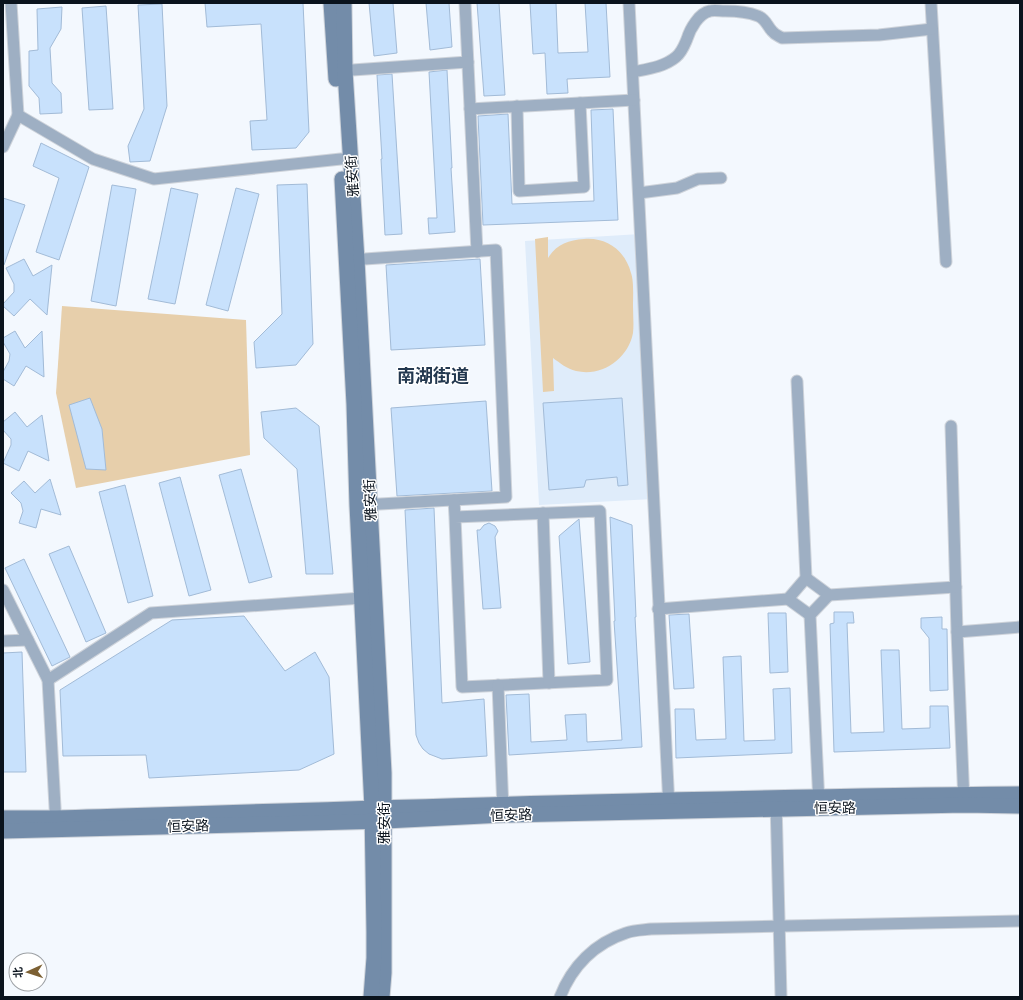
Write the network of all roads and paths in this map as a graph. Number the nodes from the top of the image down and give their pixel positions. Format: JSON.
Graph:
{"nodes":[{"id":1,"x":11,"y":3,"type":"edge"},
{"id":2,"x":331,"y":3,"type":"edge"},
{"id":3,"x":344,"y":3,"type":"edge"},
{"id":4,"x":465,"y":3,"type":"edge"},
{"id":5,"x":629,"y":3,"type":"edge"},
{"id":6,"x":931,"y":3,"type":"edge"},
{"id":7,"x":932,"y":29,"type":"junction"},
{"id":8,"x":468,"y":62,"type":"junction"},
{"id":9,"x":340,"y":71,"type":"junction"},
{"id":10,"x":633,"y":72,"type":"junction"},
{"id":11,"x":634,"y":100,"type":"junction"},
{"id":12,"x":580,"y":103,"type":"junction"},
{"id":13,"x":517,"y":106,"type":"junction"},
{"id":14,"x":470,"y":109,"type":"junction"},
{"id":15,"x":18,"y":115,"type":"junction"},
{"id":16,"x":3,"y":147,"type":"edge"},
{"id":17,"x":341,"y":159,"type":"junction"},
{"id":18,"x":720,"y":178,"type":"dead end"},
{"id":19,"x":638,"y":193,"type":"junction"},
{"id":20,"x":477,"y":252,"type":"junction"},
{"id":21,"x":352,"y":260,"type":"junction"},
{"id":22,"x":946,"y":262,"type":"dead end"},
{"id":23,"x":797,"y":381,"type":"dead end"},
{"id":24,"x":951,"y":426,"type":"dead end"},
{"id":25,"x":454,"y":500,"type":"junction"},
{"id":26,"x":364,"y":505,"type":"junction"},
{"id":27,"x":543,"y":513,"type":"junction"},
{"id":28,"x":455,"y":517,"type":"junction"},
{"id":29,"x":806,"y":578,"type":"junction"},
{"id":30,"x":956,"y":587,"type":"junction"},
{"id":31,"x":3,"y":590,"type":"edge"},
{"id":32,"x":829,"y":595,"type":"junction"},
{"id":33,"x":362,"y":598,"type":"junction"},
{"id":34,"x":788,"y":599,"type":"junction"},
{"id":35,"x":658,"y":608,"type":"junction"},
{"id":36,"x":810,"y":615,"type":"junction"},
{"id":37,"x":1020,"y":627,"type":"edge"},
{"id":38,"x":957,"y":632,"type":"junction"},
{"id":39,"x":28,"y":640,"type":"junction"},
{"id":40,"x":3,"y":641,"type":"edge"},
{"id":41,"x":48,"y":680,"type":"junction"},
{"id":42,"x":549,"y":683,"type":"junction"},
{"id":43,"x":498,"y":685,"type":"junction"},
{"id":44,"x":1020,"y":794,"type":"edge"},
{"id":45,"x":964,"y":800,"type":"junction"},
{"id":46,"x":819,"y":803,"type":"junction"},
{"id":47,"x":776,"y":804,"type":"junction"},
{"id":48,"x":669,"y":806,"type":"junction"},
{"id":49,"x":1020,"y":806,"type":"edge"},
{"id":50,"x":503,"y":810,"type":"junction"},
{"id":51,"x":378,"y":815,"type":"junction"},
{"id":52,"x":3,"y":818,"type":"edge"},
{"id":53,"x":56,"y":824,"type":"junction"},
{"id":54,"x":3,"y":831,"type":"edge"},
{"id":55,"x":1020,"y":921,"type":"edge"},
{"id":56,"x":778,"y":926,"type":"junction"},
{"id":57,"x":372,"y":997,"type":"edge"},
{"id":58,"x":382,"y":997,"type":"edge"},
{"id":59,"x":560,"y":997,"type":"edge"},
{"id":60,"x":781,"y":997,"type":"edge"}],
"edges":[{"from":1,"to":15,"type":"street"},
{"from":2,"to":9,"type":"main road","name":"雅安街"},
{"from":3,"to":9,"type":"main road","name":"雅安街"},
{"from":4,"to":8,"type":"street"},
{"from":5,"to":10,"type":"street"},
{"from":6,"to":7,"type":"street"},
{"from":7,"to":10,"type":"street"},
{"from":7,"to":22,"type":"street"},
{"from":8,"to":9,"type":"street"},
{"from":8,"to":14,"type":"street"},
{"from":9,"to":17,"type":"main road","name":"雅安街"},
{"from":9,"to":21,"type":"main road","name":"雅安街"},
{"from":10,"to":11,"type":"street"},
{"from":11,"to":12,"type":"street"},
{"from":11,"to":19,"type":"street"},
{"from":12,"to":13,"type":"street"},
{"from":12,"to":13,"type":"street"},
{"from":13,"to":14,"type":"street"},
{"from":14,"to":20,"type":"street"},
{"from":15,"to":16,"type":"street"},
{"from":15,"to":17,"type":"street"},
{"from":17,"to":21,"type":"main road","name":"雅安街"},
{"from":18,"to":19,"type":"street"},
{"from":19,"to":35,"type":"street"},
{"from":20,"to":21,"type":"street"},
{"from":20,"to":25,"type":"street"},
{"from":21,"to":26,"type":"main road","name":"雅安街"},
{"from":23,"to":29,"type":"street"},
{"from":24,"to":30,"type":"street"},
{"from":25,"to":26,"type":"street"},
{"from":25,"to":28,"type":"street"},
{"from":26,"to":33,"type":"main road","name":"雅安街"},
{"from":26,"to":51,"type":"main road","name":"雅安街"},
{"from":27,"to":28,"type":"street"},
{"from":27,"to":42,"type":"street"},
{"from":27,"to":42,"type":"street"},
{"from":28,"to":43,"type":"street"},
{"from":29,"to":32,"type":"street"},
{"from":29,"to":34,"type":"street"},
{"from":30,"to":32,"type":"street"},
{"from":30,"to":38,"type":"street"},
{"from":31,"to":39,"type":"street"},
{"from":32,"to":36,"type":"street"},
{"from":33,"to":41,"type":"street"},
{"from":33,"to":51,"type":"main road","name":"雅安街"},
{"from":34,"to":35,"type":"street"},
{"from":34,"to":36,"type":"street"},
{"from":35,"to":48,"type":"street"},
{"from":36,"to":46,"type":"street"},
{"from":37,"to":38,"type":"street"},
{"from":38,"to":45,"type":"street"},
{"from":39,"to":40,"type":"street"},
{"from":39,"to":41,"type":"street"},
{"from":41,"to":53,"type":"street"},
{"from":42,"to":43,"type":"street"},
{"from":43,"to":50,"type":"street"},
{"from":44,"to":45,"type":"main road","name":"恒安路"},
{"from":45,"to":46,"type":"main road","name":"恒安路"},
{"from":45,"to":49,"type":"main road","name":"恒安路"},
{"from":46,"to":47,"type":"main road","name":"恒安路"},
{"from":47,"to":48,"type":"main road","name":"恒安路"},
{"from":47,"to":56,"type":"street"},
{"from":48,"to":50,"type":"main road","name":"恒安路"},
{"from":50,"to":51,"type":"main road","name":"恒安路"},
{"from":51,"to":53,"type":"main road","name":"恒安路"},
{"from":51,"to":57,"type":"main road","name":"雅安街"},
{"from":51,"to":58,"type":"main road","name":"雅安街"},
{"from":52,"to":53,"type":"main road","name":"恒安路"},
{"from":53,"to":54,"type":"main road","name":"恒安路"},
{"from":55,"to":56,"type":"street"},
{"from":56,"to":59,"type":"street"},
{"from":56,"to":60,"type":"street"}]}
